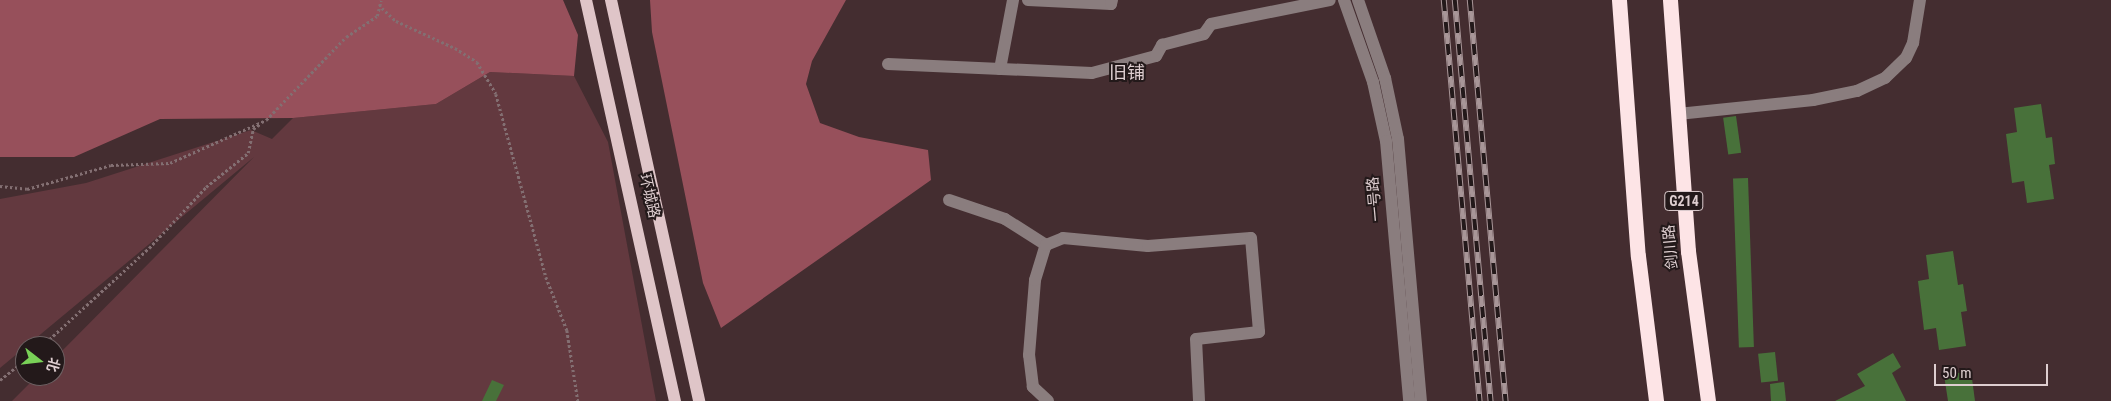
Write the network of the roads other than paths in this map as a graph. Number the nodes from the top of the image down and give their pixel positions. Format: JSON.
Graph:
{"nodes":[{"id":1,"x":586,"y":0,"type":"edge"},
{"id":2,"x":610,"y":0,"type":"edge"},
{"id":3,"x":1013,"y":0,"type":"edge"},
{"id":4,"x":1028,"y":0,"type":"edge"},
{"id":5,"x":1112,"y":0,"type":"edge"},
{"id":6,"x":1330,"y":0,"type":"edge"},
{"id":7,"x":1344,"y":0,"type":"edge"},
{"id":8,"x":1358,"y":0,"type":"edge"},
{"id":9,"x":1619,"y":0,"type":"edge"},
{"id":10,"x":1670,"y":0,"type":"edge"},
{"id":11,"x":1920,"y":0,"type":"edge"},
{"id":12,"x":888,"y":64,"type":"dead end"},
{"id":13,"x":1000,"y":69,"type":"junction"},
{"id":14,"x":1678,"y":114,"type":"junction"},
{"id":15,"x":949,"y":200,"type":"dead end"},
{"id":16,"x":1046,"y":245,"type":"junction"},
{"id":17,"x":675,"y":401,"type":"edge"},
{"id":18,"x":699,"y":401,"type":"edge"},
{"id":19,"x":1048,"y":401,"type":"edge"},
{"id":20,"x":1200,"y":401,"type":"edge"},
{"id":21,"x":1409,"y":401,"type":"edge"},
{"id":22,"x":1421,"y":401,"type":"edge"},
{"id":23,"x":1656,"y":401,"type":"edge"},
{"id":24,"x":1708,"y":401,"type":"edge"}],
"edges":[{"from":1,"to":17,"type":"main road","name":"环城路"},
{"from":2,"to":18,"type":"main road","name":"环城路"},
{"from":3,"to":13,"type":"street"},
{"from":4,"to":5,"type":"street"},
{"from":6,"to":13,"type":"street"},
{"from":7,"to":21,"type":"street","name":"一号路"},
{"from":8,"to":22,"type":"street","name":"一号路"},
{"from":9,"to":23,"type":"highway"},
{"from":10,"to":14,"type":"highway","name":"剑川路","number":"G214"},
{"from":11,"to":14,"type":"street"},
{"from":12,"to":13,"type":"street"},
{"from":14,"to":24,"type":"highway","name":"剑川路","number":"G214"},
{"from":15,"to":16,"type":"street"},
{"from":16,"to":19,"type":"street"},
{"from":16,"to":20,"type":"street"}]}
